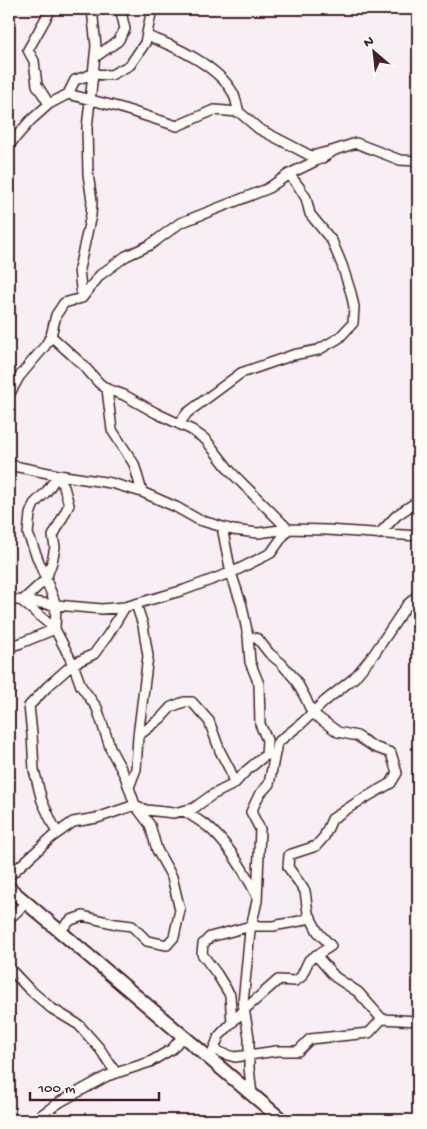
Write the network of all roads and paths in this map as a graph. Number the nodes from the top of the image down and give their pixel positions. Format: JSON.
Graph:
{"nodes":[{"id":1,"x":50,"y":9,"type":"edge"},
{"id":2,"x":92,"y":9,"type":"edge"},
{"id":3,"x":122,"y":9,"type":"edge"},
{"id":4,"x":152,"y":9,"type":"edge"},
{"id":5,"x":147,"y":36,"type":"junction"},
{"id":6,"x":95,"y":57,"type":"junction"},
{"id":7,"x":94,"y":74,"type":"junction"},
{"id":8,"x":68,"y":94,"type":"junction"},
{"id":9,"x":90,"y":100,"type":"junction"},
{"id":10,"x":49,"y":104,"type":"junction"},
{"id":11,"x":239,"y":112,"type":"junction"},
{"id":12,"x":9,"y":145,"type":"edge"},
{"id":13,"x":335,"y":150,"type":"junction"},
{"id":14,"x":418,"y":161,"type":"edge"},
{"id":15,"x":289,"y":174,"type":"junction"},
{"id":16,"x":82,"y":298,"type":"junction"},
{"id":17,"x":51,"y":336,"type":"junction"},
{"id":18,"x":107,"y":388,"type":"junction"},
{"id":19,"x":9,"y":394,"type":"edge"},
{"id":20,"x":178,"y":424,"type":"junction"},
{"id":21,"x":9,"y":465,"type":"edge"},
{"id":22,"x":58,"y":476,"type":"junction"},
{"id":23,"x":142,"y":492,"type":"junction"},
{"id":24,"x":418,"y":501,"type":"edge"},
{"id":25,"x":222,"y":527,"type":"junction"},
{"id":26,"x":288,"y":529,"type":"junction"},
{"id":27,"x":379,"y":534,"type":"junction"},
{"id":28,"x":418,"y":536,"type":"edge"},
{"id":29,"x":231,"y":573,"type":"junction"},
{"id":30,"x":46,"y":579,"type":"junction"},
{"id":31,"x":418,"y":595,"type":"edge"},
{"id":32,"x":9,"y":599,"type":"edge"},
{"id":33,"x":22,"y":601,"type":"junction"},
{"id":34,"x":136,"y":604,"type":"junction"},
{"id":35,"x":56,"y":605,"type":"junction"},
{"id":36,"x":125,"y":607,"type":"junction"},
{"id":37,"x":55,"y":628,"type":"junction"},
{"id":38,"x":248,"y":636,"type":"junction"},
{"id":39,"x":9,"y":647,"type":"edge"},
{"id":40,"x":73,"y":664,"type":"junction"},
{"id":41,"x":312,"y":713,"type":"junction"},
{"id":42,"x":138,"y":736,"type":"junction"},
{"id":43,"x":277,"y":743,"type":"junction"},
{"id":44,"x":266,"y":756,"type":"junction"},
{"id":45,"x":234,"y":784,"type":"junction"},
{"id":46,"x":129,"y":786,"type":"junction"},
{"id":47,"x":135,"y":805,"type":"junction"},
{"id":48,"x":184,"y":811,"type":"junction"},
{"id":49,"x":57,"y":833,"type":"junction"},
{"id":50,"x":9,"y":876,"type":"edge"},
{"id":51,"x":9,"y":888,"type":"edge"},
{"id":52,"x":258,"y":896,"type":"junction"},
{"id":53,"x":26,"y":903,"type":"junction"},
{"id":54,"x":311,"y":918,"type":"junction"},
{"id":55,"x":9,"y":919,"type":"edge"},
{"id":56,"x":251,"y":926,"type":"junction"},
{"id":57,"x":59,"y":931,"type":"junction"},
{"id":58,"x":316,"y":956,"type":"junction"},
{"id":59,"x":9,"y":968,"type":"edge"},
{"id":60,"x":244,"y":1010,"type":"junction"},
{"id":61,"x":382,"y":1019,"type":"junction"},
{"id":62,"x":418,"y":1021,"type":"edge"},
{"id":63,"x":232,"y":1023,"type":"junction"},
{"id":64,"x":183,"y":1036,"type":"junction"},
{"id":65,"x":212,"y":1054,"type":"junction"},
{"id":66,"x":249,"y":1055,"type":"junction"},
{"id":67,"x":116,"y":1073,"type":"junction"},
{"id":68,"x":252,"y":1094,"type":"junction"},
{"id":69,"x":34,"y":1120,"type":"edge"},
{"id":70,"x":282,"y":1120,"type":"edge"}],
"edges":[{"from":1,"to":10,"type":"street"},
{"from":2,"to":6,"type":"street"},
{"from":3,"to":6,"type":"street"},
{"from":4,"to":5,"type":"street"},
{"from":5,"to":7,"type":"street"},
{"from":5,"to":11,"type":"street"},
{"from":6,"to":7,"type":"street"},
{"from":7,"to":8,"type":"street"},
{"from":7,"to":9,"type":"street"},
{"from":8,"to":9,"type":"street"},
{"from":8,"to":10,"type":"street"},
{"from":9,"to":11,"type":"street"},
{"from":9,"to":16,"type":"street"},
{"from":10,"to":12,"type":"street"},
{"from":11,"to":13,"type":"street"},
{"from":13,"to":14,"type":"street"},
{"from":13,"to":15,"type":"street"},
{"from":15,"to":16,"type":"street"},
{"from":15,"to":20,"type":"street"},
{"from":16,"to":17,"type":"street"},
{"from":17,"to":18,"type":"street"},
{"from":17,"to":19,"type":"street"},
{"from":18,"to":20,"type":"street"},
{"from":18,"to":23,"type":"street"},
{"from":20,"to":26,"type":"street"},
{"from":21,"to":22,"type":"street"},
{"from":22,"to":23,"type":"street"},
{"from":22,"to":30,"type":"street"},
{"from":22,"to":30,"type":"street"},
{"from":23,"to":25,"type":"street"},
{"from":24,"to":27,"type":"street"},
{"from":25,"to":26,"type":"street"},
{"from":25,"to":29,"type":"street"},
{"from":26,"to":27,"type":"street"},
{"from":26,"to":29,"type":"street"},
{"from":27,"to":28,"type":"street"},
{"from":29,"to":34,"type":"street"},
{"from":29,"to":38,"type":"street"},
{"from":30,"to":33,"type":"street"},
{"from":30,"to":35,"type":"street"},
{"from":31,"to":41,"type":"street"},
{"from":32,"to":33,"type":"street"},
{"from":33,"to":35,"type":"street"},
{"from":33,"to":37,"type":"street"},
{"from":34,"to":36,"type":"street"},
{"from":34,"to":42,"type":"street"},
{"from":35,"to":36,"type":"street"},
{"from":35,"to":37,"type":"street"},
{"from":36,"to":40,"type":"street"},
{"from":37,"to":39,"type":"street"},
{"from":37,"to":40,"type":"street"},
{"from":38,"to":41,"type":"street"},
{"from":38,"to":44,"type":"street"},
{"from":40,"to":46,"type":"street"},
{"from":40,"to":49,"type":"street"},
{"from":41,"to":43,"type":"street"},
{"from":41,"to":54,"type":"street"},
{"from":42,"to":45,"type":"street"},
{"from":42,"to":46,"type":"street"},
{"from":43,"to":44,"type":"street"},
{"from":43,"to":52,"type":"street"},
{"from":44,"to":45,"type":"street"},
{"from":45,"to":48,"type":"street"},
{"from":46,"to":47,"type":"street"},
{"from":47,"to":48,"type":"street"},
{"from":47,"to":49,"type":"street"},
{"from":47,"to":57,"type":"street"},
{"from":48,"to":52,"type":"street"},
{"from":49,"to":50,"type":"street"},
{"from":51,"to":53,"type":"main road"},
{"from":52,"to":56,"type":"street"},
{"from":53,"to":55,"type":"street"},
{"from":53,"to":57,"type":"main road"},
{"from":54,"to":56,"type":"street"},
{"from":54,"to":58,"type":"street"},
{"from":56,"to":60,"type":"street"},
{"from":56,"to":63,"type":"street"},
{"from":57,"to":64,"type":"main road"},
{"from":58,"to":60,"type":"street"},
{"from":58,"to":61,"type":"street"},
{"from":59,"to":67,"type":"street"},
{"from":60,"to":63,"type":"street"},
{"from":60,"to":66,"type":"street"},
{"from":61,"to":62,"type":"street"},
{"from":61,"to":66,"type":"street"},
{"from":63,"to":65,"type":"street"},
{"from":64,"to":65,"type":"main road"},
{"from":64,"to":67,"type":"street"},
{"from":65,"to":66,"type":"street"},
{"from":65,"to":68,"type":"main road"},
{"from":66,"to":68,"type":"street"},
{"from":67,"to":69,"type":"street"},
{"from":68,"to":70,"type":"main road"}]}
